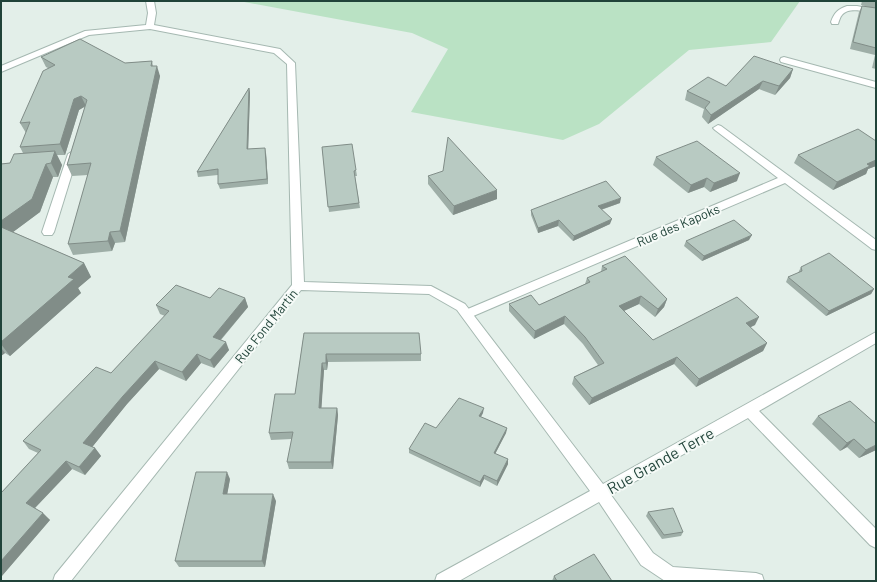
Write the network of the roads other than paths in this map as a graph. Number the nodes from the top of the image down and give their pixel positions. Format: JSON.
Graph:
{"nodes":[{"id":1,"x":150,"y":1,"type":"edge"},
{"id":2,"x":876,"y":12,"type":"edge"},
{"id":3,"x":835,"y":22,"type":"dead end"},
{"id":4,"x":150,"y":27,"type":"junction"},
{"id":5,"x":784,"y":60,"type":"dead end"},
{"id":6,"x":1,"y":69,"type":"edge"},
{"id":7,"x":876,"y":85,"type":"edge"},
{"id":8,"x":718,"y":128,"type":"dead end"},
{"id":9,"x":75,"y":145,"type":"edge"},
{"id":10,"x":786,"y":179,"type":"junction"},
{"id":11,"x":48,"y":232,"type":"dead end"},
{"id":12,"x":876,"y":246,"type":"edge"},
{"id":13,"x":298,"y":286,"type":"junction"},
{"id":14,"x":467,"y":314,"type":"junction"},
{"id":15,"x":876,"y":337,"type":"edge"},
{"id":16,"x":749,"y":410,"type":"junction"},
{"id":17,"x":601,"y":493,"type":"junction"},
{"id":18,"x":876,"y":540,"type":"edge"},
{"id":19,"x":61,"y":581,"type":"edge"},
{"id":20,"x":443,"y":581,"type":"edge"},
{"id":21,"x":756,"y":581,"type":"edge"}],
"edges":[{"from":1,"to":4,"type":"street"},
{"from":2,"to":3,"type":"street"},
{"from":4,"to":6,"type":"street","name":"Rue Fond Martin"},
{"from":4,"to":13,"type":"street","name":"Rue Fond Martin"},
{"from":5,"to":7,"type":"street"},
{"from":8,"to":10,"type":"street"},
{"from":9,"to":11,"type":"street"},
{"from":10,"to":12,"type":"street"},
{"from":10,"to":14,"type":"street","name":"Rue des Kapoks"},
{"from":13,"to":14,"type":"street"},
{"from":13,"to":19,"type":"street","name":"Rue Fond Martin"},
{"from":14,"to":17,"type":"street"},
{"from":15,"to":16,"type":"street","name":"Rue Grande Terre"},
{"from":16,"to":17,"type":"street","name":"Rue Grande Terre"},
{"from":16,"to":18,"type":"street"},
{"from":17,"to":20,"type":"street","name":"Rue Grande Terre"},
{"from":17,"to":21,"type":"street"}]}
